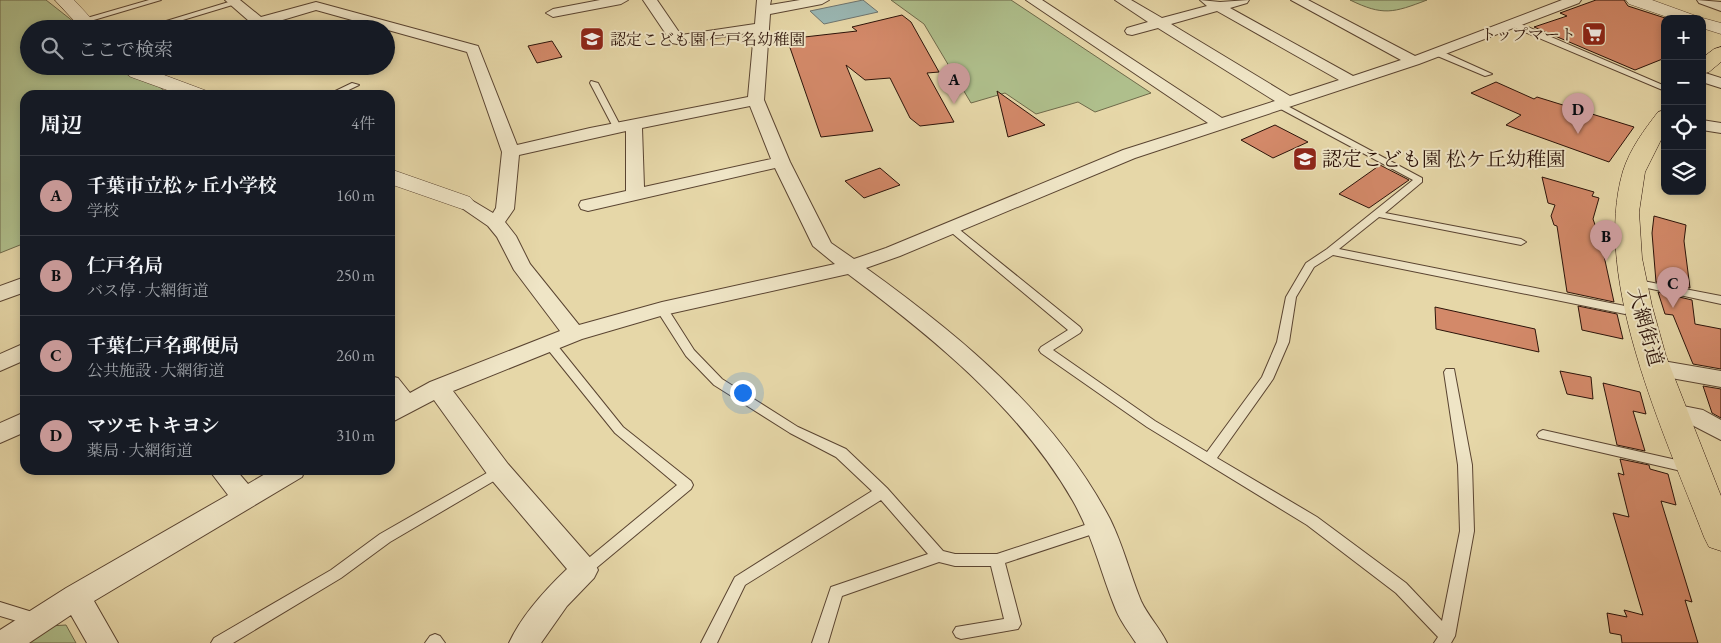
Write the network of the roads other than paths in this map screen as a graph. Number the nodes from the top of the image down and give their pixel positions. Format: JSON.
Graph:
{"nodes":[{"id":1,"x":64,"y":0,"type":"edge"},
{"id":2,"x":157,"y":0,"type":"edge"},
{"id":3,"x":621,"y":0,"type":"edge"},
{"id":4,"x":650,"y":0,"type":"edge"},
{"id":5,"x":822,"y":0,"type":"edge"},
{"id":6,"x":1034,"y":0,"type":"edge"},
{"id":7,"x":1122,"y":0,"type":"edge"},
{"id":8,"x":1242,"y":0,"type":"edge"},
{"id":9,"x":1298,"y":0,"type":"edge"},
{"id":10,"x":1574,"y":0,"type":"edge"},
{"id":11,"x":1635,"y":0,"type":"edge"},
{"id":12,"x":1704,"y":0,"type":"edge"},
{"id":13,"x":234,"y":2,"type":"edge"},
{"id":14,"x":1212,"y":3,"type":"edge"},
{"id":15,"x":1721,"y":7,"type":"edge"},
{"id":16,"x":553,"y":13,"type":"dead end"},
{"id":17,"x":762,"y":13,"type":"edge"},
{"id":18,"x":1679,"y":15,"type":"edge"},
{"id":19,"x":84,"y":20,"type":"edge"},
{"id":20,"x":100,"y":20,"type":"edge"},
{"id":21,"x":174,"y":20,"type":"edge"},
{"id":22,"x":256,"y":20,"type":"edge"},
{"id":23,"x":261,"y":20,"type":"edge"},
{"id":24,"x":368,"y":20,"type":"edge"},
{"id":25,"x":1159,"y":23,"type":"junction"},
{"id":26,"x":1511,"y":23,"type":"junction"},
{"id":27,"x":1706,"y":23,"type":"edge"},
{"id":28,"x":395,"y":27,"type":"edge"},
{"id":29,"x":1721,"y":29,"type":"edge"},
{"id":30,"x":1132,"y":31,"type":"dead end"},
{"id":31,"x":1438,"y":53,"type":"junction"},
{"id":32,"x":1721,"y":53,"type":"edge"},
{"id":33,"x":1414,"y":61,"type":"junction"},
{"id":34,"x":1706,"y":65,"type":"edge"},
{"id":35,"x":1488,"y":74,"type":"dead end"},
{"id":36,"x":144,"y":75,"type":"edge"},
{"id":37,"x":1706,"y":78,"type":"edge"},
{"id":38,"x":1351,"y":81,"type":"junction"},
{"id":39,"x":594,"y":83,"type":"dead end"},
{"id":40,"x":1721,"y":83,"type":"edge"},
{"id":41,"x":355,"y":85,"type":"dead end"},
{"id":42,"x":1661,"y":86,"type":"edge"},
{"id":43,"x":186,"y":90,"type":"edge"},
{"id":44,"x":343,"y":90,"type":"edge"},
{"id":45,"x":756,"y":100,"type":"junction"},
{"id":46,"x":1284,"y":103,"type":"junction"},
{"id":47,"x":1661,"y":122,"type":"edge"},
{"id":48,"x":1220,"y":124,"type":"junction"},
{"id":49,"x":626,"y":126,"type":"junction"},
{"id":50,"x":1706,"y":126,"type":"edge"},
{"id":51,"x":1721,"y":128,"type":"edge"},
{"id":52,"x":511,"y":152,"type":"junction"},
{"id":53,"x":781,"y":162,"type":"junction"},
{"id":54,"x":395,"y":179,"type":"edge"},
{"id":55,"x":635,"y":194,"type":"junction"},
{"id":56,"x":462,"y":202,"type":"joint"},
{"id":57,"x":588,"y":205,"type":"dead end"},
{"id":58,"x":1377,"y":214,"type":"junction"},
{"id":59,"x":495,"y":222,"type":"junction"},
{"id":60,"x":951,"y":228,"type":"junction"},
{"id":61,"x":1521,"y":242,"type":"dead end"},
{"id":62,"x":1331,"y":251,"type":"junction"},
{"id":63,"x":850,"y":267,"type":"junction"},
{"id":64,"x":1633,"y":282,"type":"junction"},
{"id":65,"x":20,"y":286,"type":"edge"},
{"id":66,"x":0,"y":294,"type":"edge"},
{"id":67,"x":1721,"y":300,"type":"edge"},
{"id":68,"x":662,"y":309,"type":"junction"},
{"id":69,"x":1625,"y":310,"type":"dead end"},
{"id":70,"x":574,"y":334,"type":"junction"},
{"id":71,"x":549,"y":343,"type":"junction"},
{"id":72,"x":20,"y":353,"type":"edge"},
{"id":73,"x":0,"y":363,"type":"edge"},
{"id":74,"x":1657,"y":368,"type":"junction"},
{"id":75,"x":1450,"y":372,"type":"dead end"},
{"id":76,"x":1721,"y":379,"type":"edge"},
{"id":77,"x":438,"y":388,"type":"junction"},
{"id":78,"x":398,"y":409,"type":"edge"},
{"id":79,"x":1673,"y":413,"type":"junction"},
{"id":80,"x":20,"y":424,"type":"edge"},
{"id":81,"x":1721,"y":431,"type":"edge"},
{"id":82,"x":0,"y":434,"type":"edge"},
{"id":83,"x":1543,"y":435,"type":"dead end"},
{"id":84,"x":1209,"y":460,"type":"junction"},
{"id":85,"x":1695,"y":469,"type":"junction"},
{"id":86,"x":499,"y":472,"type":"junction"},
{"id":87,"x":225,"y":475,"type":"edge"},
{"id":88,"x":284,"y":475,"type":"edge"},
{"id":89,"x":882,"y":492,"type":"junction"},
{"id":90,"x":245,"y":498,"type":"junction"},
{"id":91,"x":1100,"y":526,"type":"junction"},
{"id":92,"x":1721,"y":537,"type":"edge"},
{"id":93,"x":940,"y":556,"type":"junction"},
{"id":94,"x":997,"y":560,"type":"junction"},
{"id":95,"x":584,"y":570,"type":"junction"},
{"id":96,"x":76,"y":598,"type":"junction"},
{"id":97,"x":0,"y":610,"type":"edge"},
{"id":98,"x":39,"y":620,"type":"junction"},
{"id":99,"x":961,"y":632,"type":"dead end"},
{"id":100,"x":1444,"y":639,"type":"edge"},
{"id":101,"x":4,"y":643,"type":"edge"},
{"id":102,"x":103,"y":643,"type":"edge"},
{"id":103,"x":219,"y":643,"type":"edge"},
{"id":104,"x":433,"y":643,"type":"edge"},
{"id":105,"x":437,"y":643,"type":"edge"},
{"id":106,"x":524,"y":643,"type":"edge"},
{"id":107,"x":709,"y":643,"type":"edge"},
{"id":108,"x":820,"y":643,"type":"edge"},
{"id":109,"x":1152,"y":643,"type":"edge"}],
"edges":[{"from":1,"to":19,"type":"street"},
{"from":2,"to":20,"type":"lane"},
{"from":3,"to":16,"type":"street"},
{"from":4,"to":17,"type":"street"},
{"from":5,"to":17,"type":"street"},
{"from":6,"to":48,"type":"street"},
{"from":7,"to":25,"type":"street"},
{"from":8,"to":14,"type":"street"},
{"from":9,"to":33,"type":"street"},
{"from":10,"to":26,"type":"street"},
{"from":11,"to":18,"type":"street"},
{"from":12,"to":15,"type":"street"},
{"from":13,"to":21,"type":"lane"},
{"from":13,"to":22,"type":"street"},
{"from":14,"to":25,"type":"street"},
{"from":14,"to":38,"type":"street"},
{"from":17,"to":45,"type":"street"},
{"from":23,"to":24,"type":"street"},
{"from":25,"to":30,"type":"street"},
{"from":25,"to":46,"type":"street"},
{"from":26,"to":31,"type":"street"},
{"from":26,"to":42,"type":"lane"},
{"from":27,"to":29,"type":"street"},
{"from":28,"to":52,"type":"street"},
{"from":31,"to":33,"type":"street"},
{"from":31,"to":35,"type":"lane"},
{"from":32,"to":34,"type":"main road"},
{"from":33,"to":38,"type":"street"},
{"from":36,"to":43,"type":"street"},
{"from":37,"to":40,"type":"street"},
{"from":38,"to":46,"type":"street"},
{"from":39,"to":49,"type":"lane"},
{"from":41,"to":44,"type":"lane"},
{"from":45,"to":49,"type":"street"},
{"from":45,"to":53,"type":"street"},
{"from":46,"to":48,"type":"street"},
{"from":46,"to":58,"type":"lane"},
{"from":47,"to":64,"type":"main road","name":"大網街道"},
{"from":48,"to":60,"type":"street"},
{"from":49,"to":52,"type":"street"},
{"from":49,"to":55,"type":"street"},
{"from":50,"to":51,"type":"street"},
{"from":52,"to":59,"type":"street"},
{"from":53,"to":55,"type":"street"},
{"from":53,"to":63,"type":"street"},
{"from":54,"to":56,"type":"street"},
{"from":55,"to":57,"type":"street"},
{"from":56,"to":59,"type":"street"},
{"from":58,"to":61,"type":"lane"},
{"from":58,"to":62,"type":"lane"},
{"from":59,"to":70,"type":"street"},
{"from":60,"to":63,"type":"street"},
{"from":60,"to":84,"type":"lane"},
{"from":62,"to":69,"type":"lane"},
{"from":62,"to":84,"type":"lane"},
{"from":63,"to":68,"type":"street"},
{"from":63,"to":91,"type":"street"},
{"from":64,"to":67,"type":"lane"},
{"from":64,"to":74,"type":"main road","name":"大網街道"},
{"from":65,"to":66,"type":"street"},
{"from":68,"to":70,"type":"street"},
{"from":68,"to":89,"type":"lane"},
{"from":70,"to":71,"type":"street"},
{"from":71,"to":77,"type":"street"},
{"from":71,"to":95,"type":"lane"},
{"from":72,"to":73,"type":"street"},
{"from":74,"to":76,"type":"street"},
{"from":74,"to":79,"type":"main road","name":"大網街道"},
{"from":75,"to":100,"type":"lane"},
{"from":77,"to":78,"type":"street"},
{"from":77,"to":86,"type":"street"},
{"from":79,"to":81,"type":"street"},
{"from":79,"to":85,"type":"main road","name":"大網街道"},
{"from":80,"to":82,"type":"street"},
{"from":83,"to":85,"type":"lane"},
{"from":84,"to":100,"type":"lane"},
{"from":85,"to":92,"type":"main road","name":"大網街道"},
{"from":86,"to":95,"type":"street"},
{"from":86,"to":103,"type":"lane"},
{"from":87,"to":90,"type":"street"},
{"from":88,"to":90,"type":"street"},
{"from":89,"to":93,"type":"lane"},
{"from":89,"to":107,"type":"lane"},
{"from":90,"to":96,"type":"street"},
{"from":91,"to":94,"type":"lane"},
{"from":91,"to":109,"type":"street"},
{"from":93,"to":94,"type":"lane"},
{"from":93,"to":108,"type":"lane"},
{"from":94,"to":99,"type":"lane"},
{"from":95,"to":106,"type":"street"},
{"from":96,"to":98,"type":"street"},
{"from":96,"to":102,"type":"street"},
{"from":97,"to":98,"type":"lane"},
{"from":98,"to":101,"type":"street"},
{"from":104,"to":105,"type":"lane"}]}
